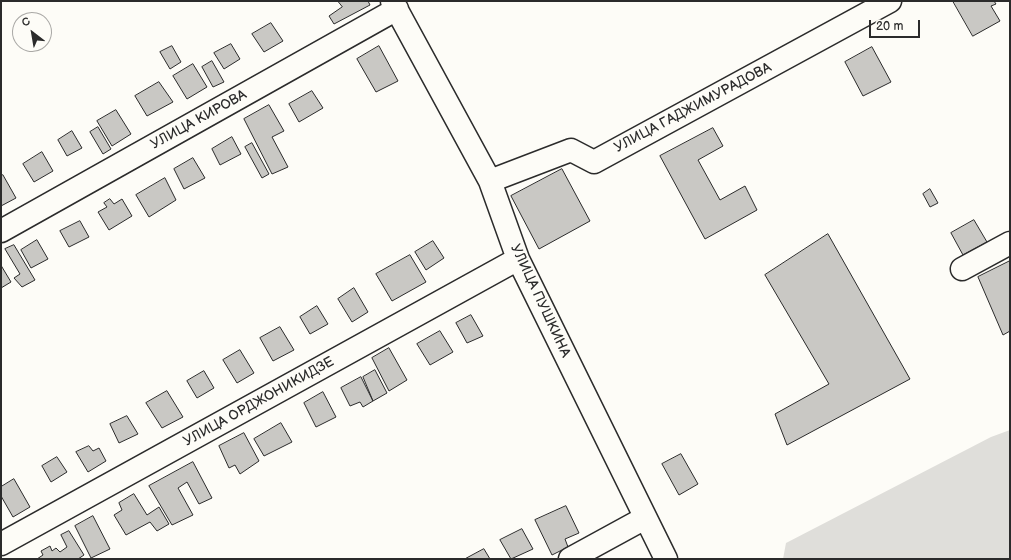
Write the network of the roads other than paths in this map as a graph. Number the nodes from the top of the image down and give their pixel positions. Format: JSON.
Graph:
{"nodes":[{"id":1,"x":890,"y":1,"type":"edge"},
{"id":2,"x":394,"y":5,"type":"edge"},
{"id":3,"x":490,"y":181,"type":"junction"},
{"id":4,"x":1,"y":231,"type":"edge"},
{"id":5,"x":1010,"y":243,"type":"edge"},
{"id":6,"x":518,"y":259,"type":"junction"},
{"id":7,"x":962,"y":268,"type":"dead end"},
{"id":8,"x":645,"y":518,"type":"junction"},
{"id":9,"x":1,"y":544,"type":"edge"},
{"id":10,"x":570,"y":559,"type":"edge"},
{"id":11,"x":666,"y":559,"type":"edge"}],
"edges":[{"from":1,"to":3,"type":"street","name":"УЛИЦА ГАДЖИМУРАДОВА"},
{"from":2,"to":3,"type":"street","name":"УЛИЦА ПУШКИНА"},
{"from":2,"to":4,"type":"street","name":"УЛИЦА КИРОВА"},
{"from":3,"to":6,"type":"street","name":"УЛИЦА ПУШКИНА"},
{"from":5,"to":7,"type":"street"},
{"from":6,"to":8,"type":"street","name":"УЛИЦА ПУШКИНА"},
{"from":6,"to":9,"type":"street","name":"УЛИЦА ОРДЖОНИКИДЗЕ"},
{"from":8,"to":10,"type":"street"},
{"from":8,"to":11,"type":"street","name":"УЛИЦА ПУШКИНА"}]}
